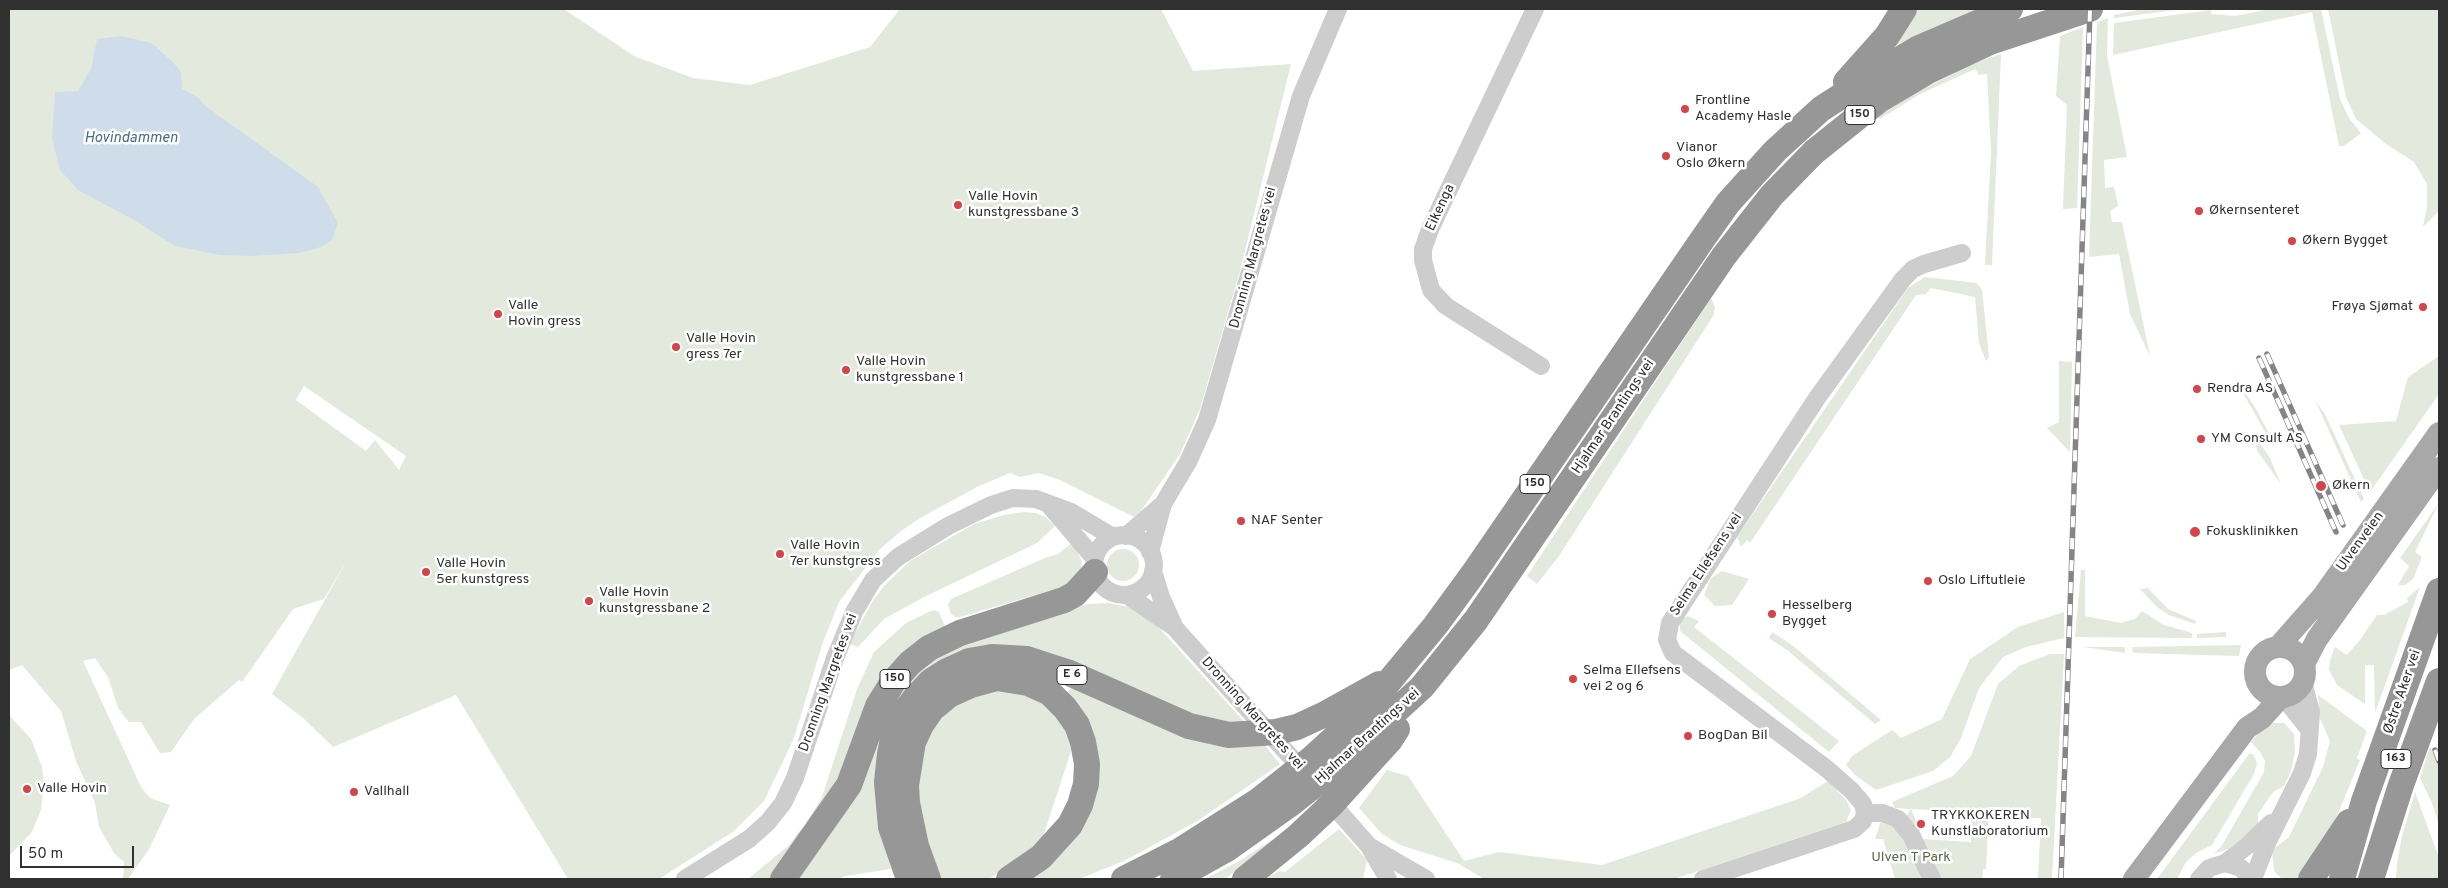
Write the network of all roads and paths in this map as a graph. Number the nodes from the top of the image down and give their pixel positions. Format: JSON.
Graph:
{"nodes":[{"id":1,"x":1338,"y":9,"type":"edge"},
{"id":2,"x":1535,"y":9,"type":"edge"},
{"id":3,"x":1904,"y":9,"type":"edge"},
{"id":4,"x":2010,"y":9,"type":"edge"},
{"id":5,"x":2090,"y":9,"type":"edge"},
{"id":6,"x":1821,"y":109,"type":"junction"},
{"id":7,"x":1962,"y":253,"type":"dead end"},
{"id":8,"x":1541,"y":366,"type":"dead end"},
{"id":9,"x":2439,"y":433,"type":"edge"},
{"id":10,"x":2439,"y":468,"type":"edge"},
{"id":11,"x":1048,"y":504,"type":"junction"},
{"id":12,"x":1163,"y":504,"type":"junction"},
{"id":13,"x":2388,"y":522,"type":"junction"},
{"id":14,"x":1120,"y":537,"type":"junction"},
{"id":15,"x":1150,"y":552,"type":"junction"},
{"id":16,"x":1095,"y":566,"type":"junction"},
{"id":17,"x":1153,"y":571,"type":"junction"},
{"id":18,"x":2439,"y":591,"type":"edge"},
{"id":19,"x":1127,"y":595,"type":"junction"},
{"id":20,"x":1174,"y":627,"type":"junction"},
{"id":21,"x":2439,"y":640,"type":"edge"},
{"id":22,"x":2278,"y":647,"type":"junction"},
{"id":23,"x":2304,"y":673,"type":"junction"},
{"id":24,"x":1394,"y":676,"type":"junction"},
{"id":25,"x":2439,"y":681,"type":"edge"},
{"id":26,"x":2258,"y":686,"type":"junction"},
{"id":27,"x":1422,"y":687,"type":"junction"},
{"id":28,"x":2282,"y":698,"type":"junction"},
{"id":29,"x":2247,"y":728,"type":"junction"},
{"id":30,"x":2310,"y":729,"type":"junction"},
{"id":31,"x":2364,"y":801,"type":"junction"},
{"id":32,"x":1865,"y":813,"type":"junction"},
{"id":33,"x":2280,"y":814,"type":"junction"},
{"id":34,"x":2388,"y":825,"type":"junction"},
{"id":35,"x":1369,"y":846,"type":"junction"},
{"id":36,"x":2225,"y":864,"type":"junction"},
{"id":37,"x":915,"y":870,"type":"edge"},
{"id":38,"x":685,"y":879,"type":"edge"},
{"id":39,"x":782,"y":879,"type":"edge"},
{"id":40,"x":1009,"y":879,"type":"edge"},
{"id":41,"x":1124,"y":879,"type":"edge"},
{"id":42,"x":1173,"y":879,"type":"edge"},
{"id":43,"x":1245,"y":879,"type":"edge"},
{"id":44,"x":1388,"y":879,"type":"edge"},
{"id":45,"x":1426,"y":879,"type":"edge"},
{"id":46,"x":1703,"y":879,"type":"edge"},
{"id":47,"x":1932,"y":879,"type":"edge"},
{"id":48,"x":2134,"y":879,"type":"edge"},
{"id":49,"x":2199,"y":879,"type":"edge"},
{"id":50,"x":2252,"y":879,"type":"edge"},
{"id":51,"x":2311,"y":879,"type":"edge"},
{"id":52,"x":2342,"y":879,"type":"edge"},
{"id":53,"x":2358,"y":879,"type":"edge"},
{"id":54,"x":2372,"y":879,"type":"edge"},
{"id":55,"x":2386,"y":879,"type":"edge"}],
"edges":[{"from":1,"to":12,"type":"street","name":"Dronning Margretes vei"},
{"from":2,"to":8,"type":"street","name":"Eikenga"},
{"from":3,"to":6,"type":"highway"},
{"from":4,"to":6,"type":"highway","name":"Hjalmar Brantings vei","number":"150"},
{"from":5,"to":27,"type":"highway","name":"Hjalmar Brantings vei","number":"150"},
{"from":6,"to":24,"type":"highway","name":"Hjalmar Brantings vei","number":"150"},
{"from":7,"to":32,"type":"street","name":"Selma Ellefsens vei"},
{"from":9,"to":13,"type":"main road","name":"Ulvenveien"},
{"from":10,"to":13,"type":"main road","name":"Ulvenveien"},
{"from":11,"to":14,"type":"street","name":"Dronning Margretes vei"},
{"from":11,"to":16,"type":"street","name":"Dronning Margretes vei"},
{"from":11,"to":38,"type":"street","name":"Dronning Margretes vei"},
{"from":12,"to":14,"type":"street","name":"Dronning Margretes vei"},
{"from":12,"to":15,"type":"street","name":"Dronning Margretes vei"},
{"from":13,"to":22,"type":"main road","name":"Ulvenveien"},
{"from":13,"to":23,"type":"main road","name":"Ulvenveien"},
{"from":14,"to":15,"type":"street","name":"Dronning Margretes vei"},
{"from":14,"to":16,"type":"street","name":"Dronning Margretes vei"},
{"from":15,"to":17,"type":"street","name":"Dronning Margretes vei"},
{"from":16,"to":19,"type":"street","name":"Dronning Margretes vei"},
{"from":16,"to":39,"type":"highway","number":"150"},
{"from":17,"to":19,"type":"street"},
{"from":17,"to":20,"type":"street","name":"Dronning Margretes vei"},
{"from":18,"to":31,"type":"highway","name":"Østre Aker vei","number":"163"},
{"from":19,"to":20,"type":"street","name":"Dronning Margretes vei"},
{"from":20,"to":35,"type":"street","name":"Dronning Margretes vei"},
{"from":21,"to":53,"type":"highway","name":"Østre Aker vei","number":"163"},
{"from":22,"to":23,"type":"main road"},
{"from":22,"to":26,"type":"main road","name":"Ulvenveien"},
{"from":23,"to":28,"type":"main road","name":"Ulvenveien"},
{"from":23,"to":30,"type":"street"},
{"from":24,"to":37,"type":"highway","number":"E 6"},
{"from":24,"to":41,"type":"highway","name":"Hjalmar Brantings vei","number":"150"},
{"from":25,"to":34,"type":"highway","number":"163"},
{"from":26,"to":28,"type":"main road"},
{"from":26,"to":29,"type":"main road","name":"Ulvenveien"},
{"from":27,"to":42,"type":"highway","name":"Hjalmar Brantings vei","number":"150"},
{"from":27,"to":43,"type":"highway"},
{"from":28,"to":29,"type":"main road","name":"Ulvenveien"},
{"from":28,"to":30,"type":"street"},
{"from":29,"to":48,"type":"main road","name":"Ulvenveien"},
{"from":30,"to":33,"type":"street"},
{"from":31,"to":51,"type":"highway"},
{"from":31,"to":52,"type":"highway","name":"Østre Aker vei","number":"163"},
{"from":32,"to":46,"type":"street"},
{"from":32,"to":47,"type":"street"},
{"from":33,"to":36,"type":"street"},
{"from":33,"to":50,"type":"street"},
{"from":34,"to":54,"type":"highway","number":"163"},
{"from":34,"to":55,"type":"highway"},
{"from":35,"to":44,"type":"street","name":"Dronning Margretes vei"},
{"from":35,"to":45,"type":"street","name":"Dronning Margretes vei"},
{"from":36,"to":49,"type":"street"},
{"from":36,"to":50,"type":"street"},
{"from":37,"to":40,"type":"highway","number":"E 6"}]}
